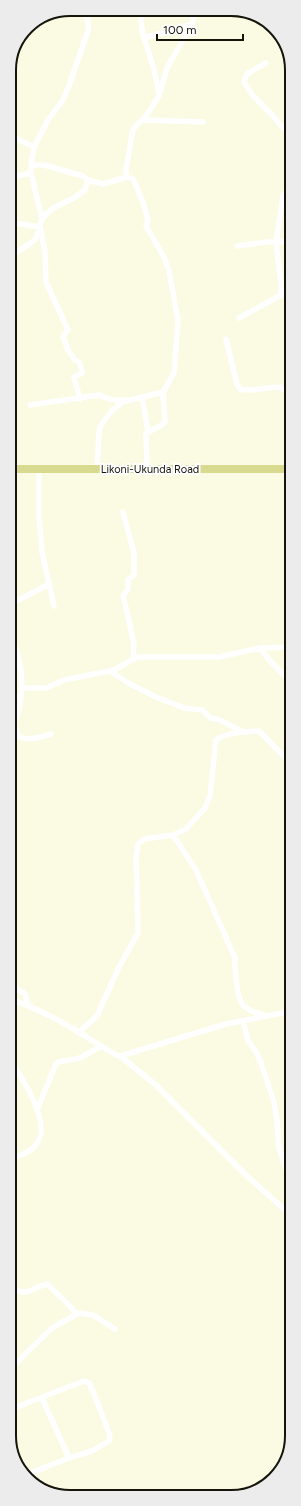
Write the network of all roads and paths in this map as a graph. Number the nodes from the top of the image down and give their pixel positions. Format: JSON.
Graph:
{"nodes":[{"id":1,"x":86,"y":16,"type":"edge"},
{"id":2,"x":142,"y":16,"type":"edge"},
{"id":3,"x":194,"y":16,"type":"edge"},
{"id":4,"x":192,"y":24,"type":"junction"},
{"id":5,"x":144,"y":38,"type":"junction"},
{"id":6,"x":266,"y":63,"type":"dead end"},
{"id":7,"x":159,"y":96,"type":"junction"},
{"id":8,"x":142,"y":120,"type":"junction"},
{"id":9,"x":203,"y":122,"type":"dead end"},
{"id":10,"x":285,"y":130,"type":"edge"},
{"id":11,"x":16,"y":138,"type":"edge"},
{"id":12,"x":34,"y":147,"type":"junction"},
{"id":13,"x":33,"y":165,"type":"junction"},
{"id":14,"x":31,"y":173,"type":"junction"},
{"id":15,"x":16,"y":176,"type":"edge"},
{"id":16,"x":127,"y":177,"type":"junction"},
{"id":17,"x":88,"y":180,"type":"junction"},
{"id":18,"x":285,"y":193,"type":"edge"},
{"id":19,"x":42,"y":219,"type":"junction"},
{"id":20,"x":16,"y":223,"type":"edge"},
{"id":21,"x":40,"y":227,"type":"junction"},
{"id":22,"x":285,"y":240,"type":"edge"},
{"id":23,"x":276,"y":243,"type":"junction"},
{"id":24,"x":237,"y":246,"type":"dead end"},
{"id":25,"x":16,"y":253,"type":"edge"},
{"id":26,"x":239,"y":318,"type":"dead end"},
{"id":27,"x":226,"y":339,"type":"dead end"},
{"id":28,"x":285,"y":390,"type":"edge"},
{"id":29,"x":163,"y":392,"type":"junction"},
{"id":30,"x":142,"y":397,"type":"junction"},
{"id":31,"x":80,"y":399,"type":"junction"},
{"id":32,"x":130,"y":400,"type":"junction"},
{"id":33,"x":30,"y":405,"type":"dead end"},
{"id":34,"x":148,"y":432,"type":"junction"},
{"id":35,"x":147,"y":468,"type":"junction"},
{"id":36,"x":16,"y":469,"type":"edge"},
{"id":37,"x":39,"y":469,"type":"junction"},
{"id":38,"x":98,"y":469,"type":"junction"},
{"id":39,"x":285,"y":469,"type":"edge"},
{"id":40,"x":123,"y":512,"type":"dead end"},
{"id":41,"x":49,"y":584,"type":"junction"},
{"id":42,"x":16,"y":601,"type":"edge"},
{"id":43,"x":54,"y":606,"type":"dead end"},
{"id":44,"x":16,"y":646,"type":"edge"},
{"id":45,"x":285,"y":647,"type":"edge"},
{"id":46,"x":260,"y":648,"type":"junction"},
{"id":47,"x":134,"y":659,"type":"junction"},
{"id":48,"x":110,"y":671,"type":"junction"},
{"id":49,"x":285,"y":677,"type":"edge"},
{"id":50,"x":21,"y":688,"type":"junction"},
{"id":51,"x":16,"y":697,"type":"edge"},
{"id":52,"x":21,"y":697,"type":"junction"},
{"id":53,"x":16,"y":718,"type":"edge"},
{"id":54,"x":16,"y":729,"type":"edge"},
{"id":55,"x":244,"y":732,"type":"junction"},
{"id":56,"x":51,"y":734,"type":"dead end"},
{"id":57,"x":285,"y":758,"type":"edge"},
{"id":58,"x":173,"y":835,"type":"junction"},
{"id":59,"x":16,"y":988,"type":"edge"},
{"id":60,"x":16,"y":1001,"type":"edge"},
{"id":61,"x":28,"y":1005,"type":"junction"},
{"id":62,"x":285,"y":1012,"type":"edge"},
{"id":63,"x":264,"y":1015,"type":"junction"},
{"id":64,"x":243,"y":1021,"type":"junction"},
{"id":65,"x":78,"y":1033,"type":"junction"},
{"id":66,"x":101,"y":1046,"type":"junction"},
{"id":67,"x":120,"y":1056,"type":"junction"},
{"id":68,"x":16,"y":1070,"type":"edge"},
{"id":69,"x":37,"y":1110,"type":"junction"},
{"id":70,"x":16,"y":1157,"type":"edge"},
{"id":71,"x":285,"y":1166,"type":"edge"},
{"id":72,"x":285,"y":1210,"type":"edge"},
{"id":73,"x":16,"y":1290,"type":"edge"},
{"id":74,"x":76,"y":1314,"type":"junction"},
{"id":75,"x":115,"y":1329,"type":"dead end"},
{"id":76,"x":16,"y":1364,"type":"edge"},
{"id":77,"x":42,"y":1398,"type":"junction"},
{"id":78,"x":16,"y":1408,"type":"edge"},
{"id":79,"x":69,"y":1458,"type":"junction"},
{"id":80,"x":30,"y":1472,"type":"edge"}],
"edges":[{"from":1,"to":12,"type":"street"},
{"from":2,"to":5,"type":"street"},
{"from":3,"to":4,"type":"street"},
{"from":4,"to":5,"type":"street"},
{"from":4,"to":7,"type":"street"},
{"from":5,"to":7,"type":"street"},
{"from":6,"to":10,"type":"street"},
{"from":7,"to":8,"type":"street"},
{"from":8,"to":9,"type":"street"},
{"from":8,"to":16,"type":"street"},
{"from":11,"to":12,"type":"street"},
{"from":12,"to":13,"type":"street"},
{"from":13,"to":14,"type":"street"},
{"from":13,"to":17,"type":"street"},
{"from":14,"to":15,"type":"street"},
{"from":14,"to":19,"type":"street"},
{"from":16,"to":17,"type":"street"},
{"from":16,"to":29,"type":"street"},
{"from":17,"to":19,"type":"street"},
{"from":18,"to":23,"type":"street"},
{"from":19,"to":21,"type":"street"},
{"from":20,"to":21,"type":"street"},
{"from":21,"to":25,"type":"street"},
{"from":21,"to":31,"type":"street"},
{"from":22,"to":23,"type":"street"},
{"from":23,"to":24,"type":"street"},
{"from":23,"to":26,"type":"street"},
{"from":27,"to":28,"type":"street"},
{"from":29,"to":30,"type":"street"},
{"from":29,"to":34,"type":"street"},
{"from":30,"to":32,"type":"street"},
{"from":30,"to":34,"type":"street"},
{"from":31,"to":32,"type":"street"},
{"from":31,"to":33,"type":"street"},
{"from":32,"to":38,"type":"street"},
{"from":34,"to":35,"type":"street"},
{"from":35,"to":38,"type":"highway","name":"Likoni-Ukunda Road"},
{"from":35,"to":39,"type":"highway","name":"Likoni-Ukunda Road"},
{"from":36,"to":37,"type":"highway","name":"Likoni-Ukunda Road"},
{"from":37,"to":38,"type":"highway","name":"Likoni-Ukunda Road"},
{"from":37,"to":41,"type":"street"},
{"from":40,"to":47,"type":"street"},
{"from":41,"to":42,"type":"street"},
{"from":41,"to":43,"type":"street"},
{"from":44,"to":50,"type":"street"},
{"from":45,"to":46,"type":"street"},
{"from":46,"to":47,"type":"street"},
{"from":46,"to":49,"type":"street"},
{"from":47,"to":48,"type":"street"},
{"from":48,"to":50,"type":"street"},
{"from":48,"to":55,"type":"street"},
{"from":50,"to":52,"type":"street"},
{"from":51,"to":52,"type":"street"},
{"from":52,"to":53,"type":"street"},
{"from":54,"to":56,"type":"street"},
{"from":55,"to":57,"type":"street"},
{"from":55,"to":58,"type":"street"},
{"from":58,"to":63,"type":"street"},
{"from":58,"to":65,"type":"street"},
{"from":59,"to":61,"type":"street"},
{"from":60,"to":61,"type":"street"},
{"from":61,"to":65,"type":"street"},
{"from":62,"to":63,"type":"street"},
{"from":63,"to":64,"type":"street"},
{"from":64,"to":67,"type":"street"},
{"from":64,"to":71,"type":"street"},
{"from":65,"to":66,"type":"street"},
{"from":66,"to":67,"type":"street"},
{"from":66,"to":69,"type":"street"},
{"from":67,"to":72,"type":"street"},
{"from":68,"to":69,"type":"street"},
{"from":69,"to":70,"type":"street"},
{"from":73,"to":74,"type":"street"},
{"from":74,"to":75,"type":"street"},
{"from":74,"to":76,"type":"street"},
{"from":77,"to":78,"type":"street"},
{"from":77,"to":79,"type":"street"},
{"from":77,"to":79,"type":"street"},
{"from":79,"to":80,"type":"street"}]}
